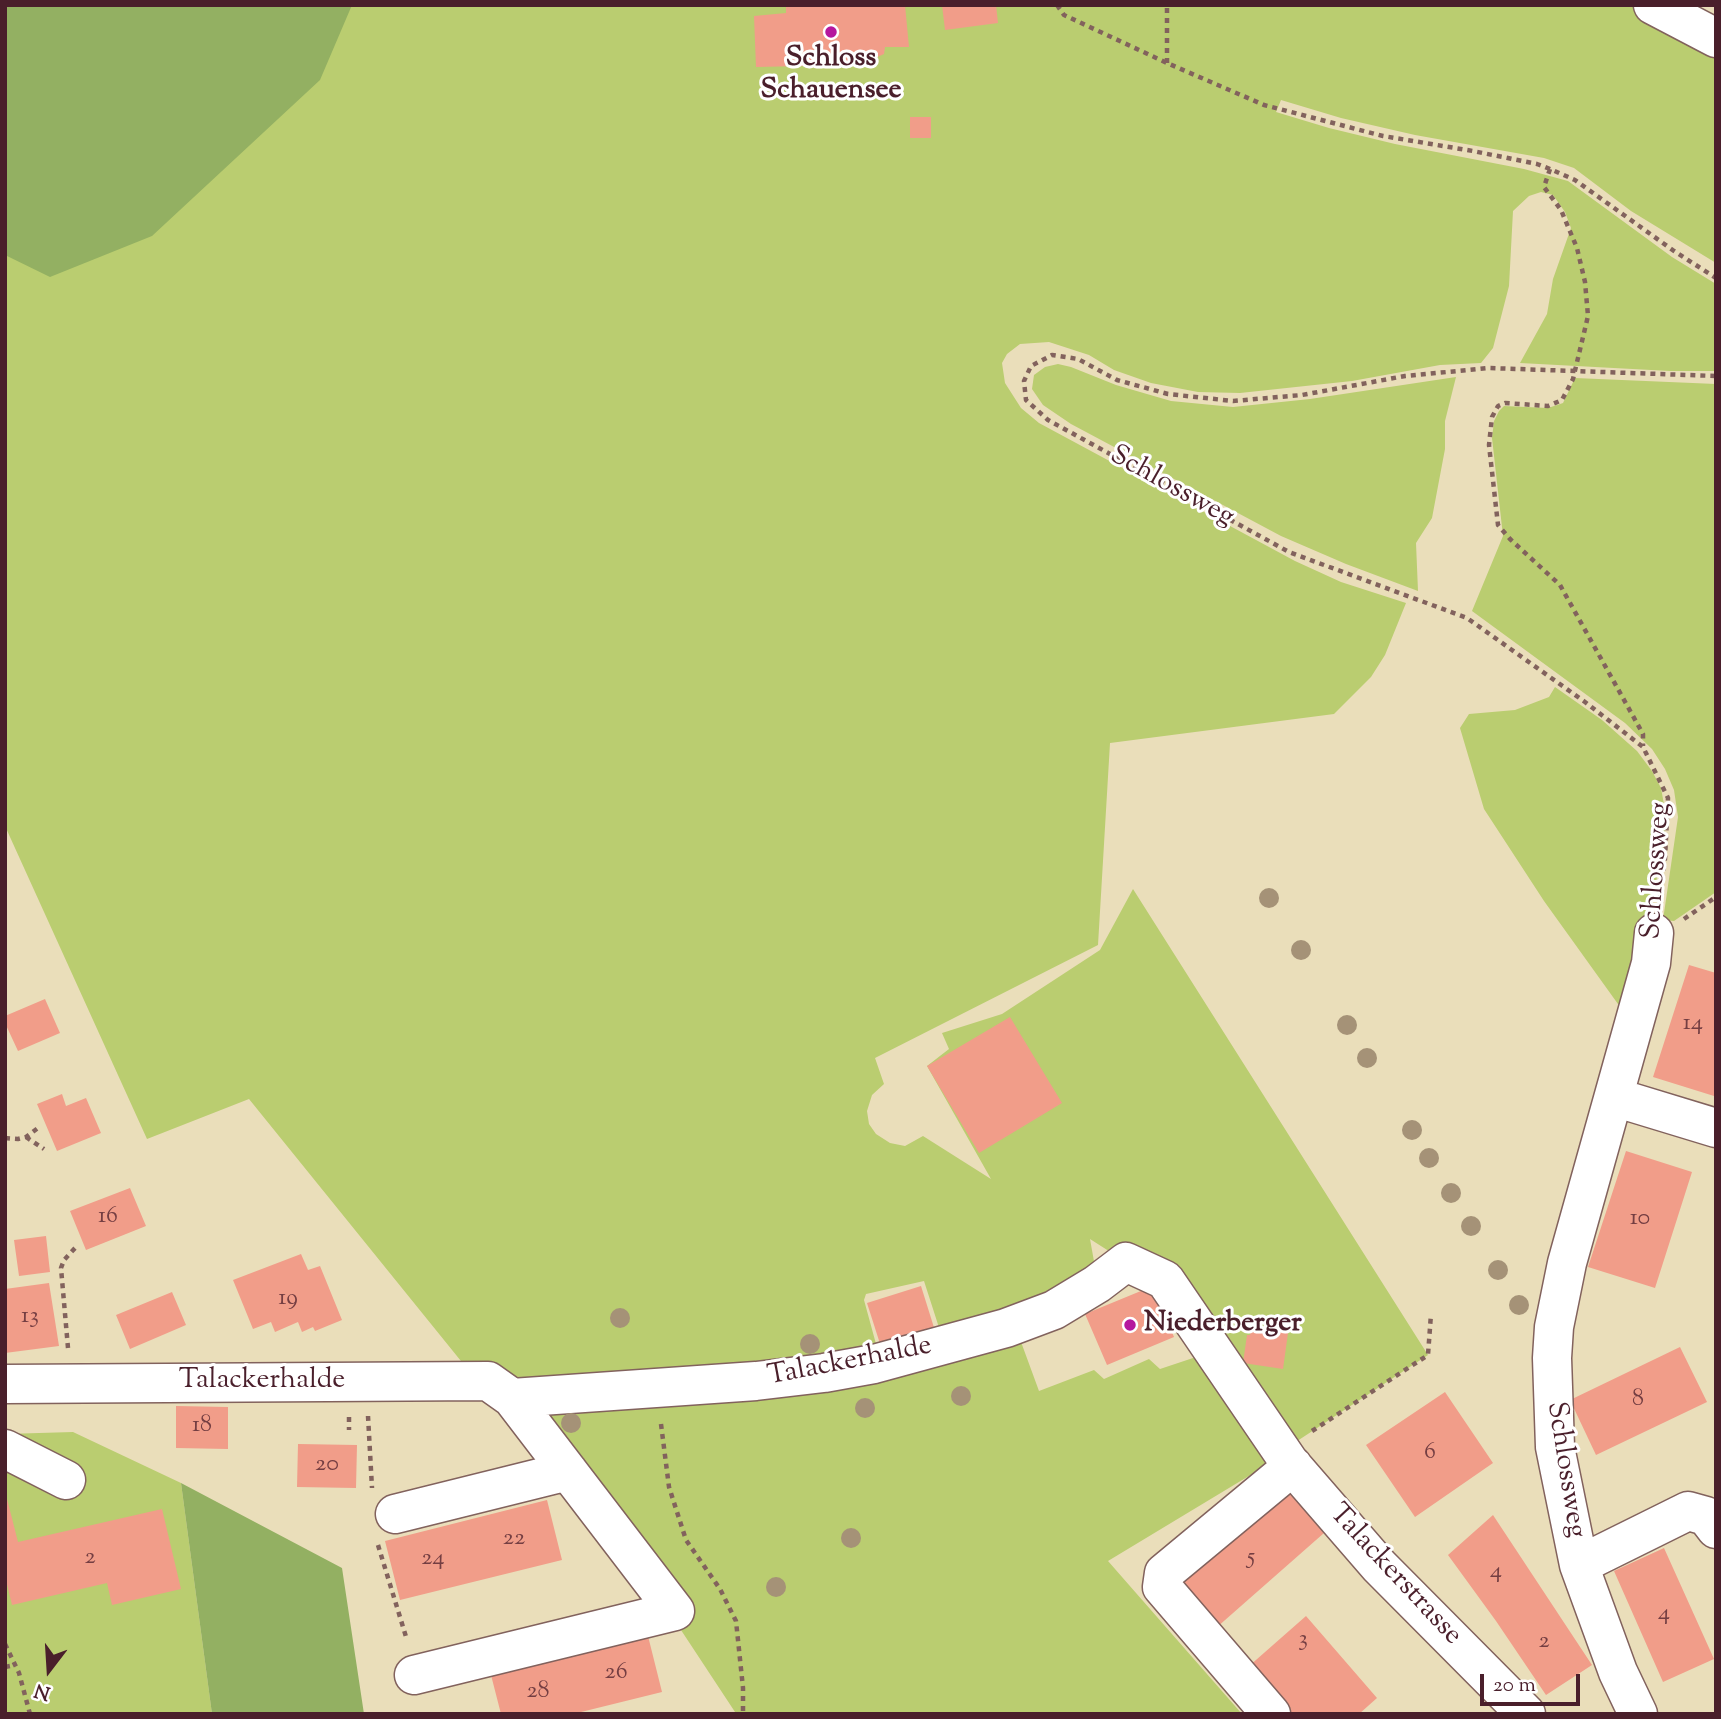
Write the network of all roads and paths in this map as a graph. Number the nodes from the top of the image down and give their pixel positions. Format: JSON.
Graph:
{"nodes":[{"id":1,"x":1057,"y":5,"type":"edge"},
{"id":2,"x":1167,"y":5,"type":"edge"},
{"id":3,"x":1653,"y":5,"type":"edge"},
{"id":4,"x":1716,"y":38,"type":"edge"},
{"id":5,"x":1167,"y":63,"type":"junction"},
{"id":6,"x":1550,"y":169,"type":"junction"},
{"id":7,"x":1716,"y":278,"type":"edge"},
{"id":8,"x":1574,"y":370,"type":"junction"},
{"id":9,"x":1716,"y":376,"type":"edge"},
{"id":10,"x":1643,"y":747,"type":"junction"},
{"id":11,"x":1716,"y":897,"type":"edge"},
{"id":12,"x":1667,"y":928,"type":"junction"},
{"id":13,"x":1614,"y":1097,"type":"junction"},
{"id":14,"x":38,"y":1128,"type":"dead end"},
{"id":15,"x":1716,"y":1128,"type":"edge"},
{"id":16,"x":26,"y":1137,"type":"junction"},
{"id":17,"x":5,"y":1138,"type":"edge"},
{"id":18,"x":44,"y":1149,"type":"dead end"},
{"id":19,"x":76,"y":1247,"type":"dead end"},
{"id":20,"x":1165,"y":1280,"type":"joint"},
{"id":21,"x":1431,"y":1314,"type":"dead end"},
{"id":22,"x":71,"y":1383,"type":"junction"},
{"id":23,"x":5,"y":1384,"type":"edge"},
{"id":24,"x":656,"y":1388,"type":"junction"},
{"id":25,"x":512,"y":1398,"type":"junction"},
{"id":26,"x":5,"y":1448,"type":"edge"},
{"id":27,"x":1287,"y":1458,"type":"junction"},
{"id":28,"x":568,"y":1471,"type":"junction"},
{"id":29,"x":66,"y":1480,"type":"dead end"},
{"id":30,"x":395,"y":1514,"type":"dead end"},
{"id":31,"x":1716,"y":1529,"type":"edge"},
{"id":32,"x":1579,"y":1565,"type":"junction"},
{"id":33,"x":5,"y":1644,"type":"edge"},
{"id":34,"x":15,"y":1665,"type":"junction"},
{"id":35,"x":5,"y":1667,"type":"edge"},
{"id":36,"x":414,"y":1675,"type":"dead end"},
{"id":37,"x":30,"y":1714,"type":"edge"},
{"id":38,"x":743,"y":1714,"type":"edge"},
{"id":39,"x":1271,"y":1714,"type":"edge"},
{"id":40,"x":1527,"y":1714,"type":"edge"},
{"id":41,"x":1638,"y":1714,"type":"edge"}],
"edges":[{"from":1,"to":5,"type":"path"},
{"from":2,"to":5,"type":"path"},
{"from":3,"to":4,"type":"street"},
{"from":5,"to":6,"type":"path"},
{"from":6,"to":7,"type":"path"},
{"from":6,"to":8,"type":"path"},
{"from":8,"to":9,"type":"path","name":"Schlossweg"},
{"from":8,"to":10,"type":"path"},
{"from":8,"to":10,"type":"path","name":"Schlossweg"},
{"from":10,"to":12,"type":"path","name":"Schlossweg"},
{"from":11,"to":12,"type":"path"},
{"from":12,"to":13,"type":"street","name":"Schlossweg"},
{"from":13,"to":15,"type":"street"},
{"from":13,"to":32,"type":"street","name":"Schlossweg"},
{"from":14,"to":16,"type":"path"},
{"from":16,"to":17,"type":"path"},
{"from":16,"to":18,"type":"path"},
{"from":19,"to":22,"type":"path"},
{"from":20,"to":24,"type":"street","name":"Talackerhalde"},
{"from":20,"to":27,"type":"street","name":"Talackerstrasse"},
{"from":21,"to":27,"type":"path"},
{"from":22,"to":23,"type":"street","name":"Talackerhalde"},
{"from":22,"to":25,"type":"street","name":"Talackerhalde"},
{"from":24,"to":25,"type":"street","name":"Talackerhalde"},
{"from":24,"to":38,"type":"path"},
{"from":25,"to":28,"type":"street","name":"Talackerhalde"},
{"from":26,"to":29,"type":"street"},
{"from":27,"to":39,"type":"street"},
{"from":27,"to":40,"type":"street","name":"Talackerstrasse"},
{"from":28,"to":30,"type":"street"},
{"from":28,"to":36,"type":"street","name":"Talackerhalde"},
{"from":31,"to":32,"type":"street"},
{"from":32,"to":41,"type":"street","name":"Schlossweg"},
{"from":33,"to":34,"type":"path"},
{"from":34,"to":35,"type":"path"},
{"from":34,"to":37,"type":"path"}]}
